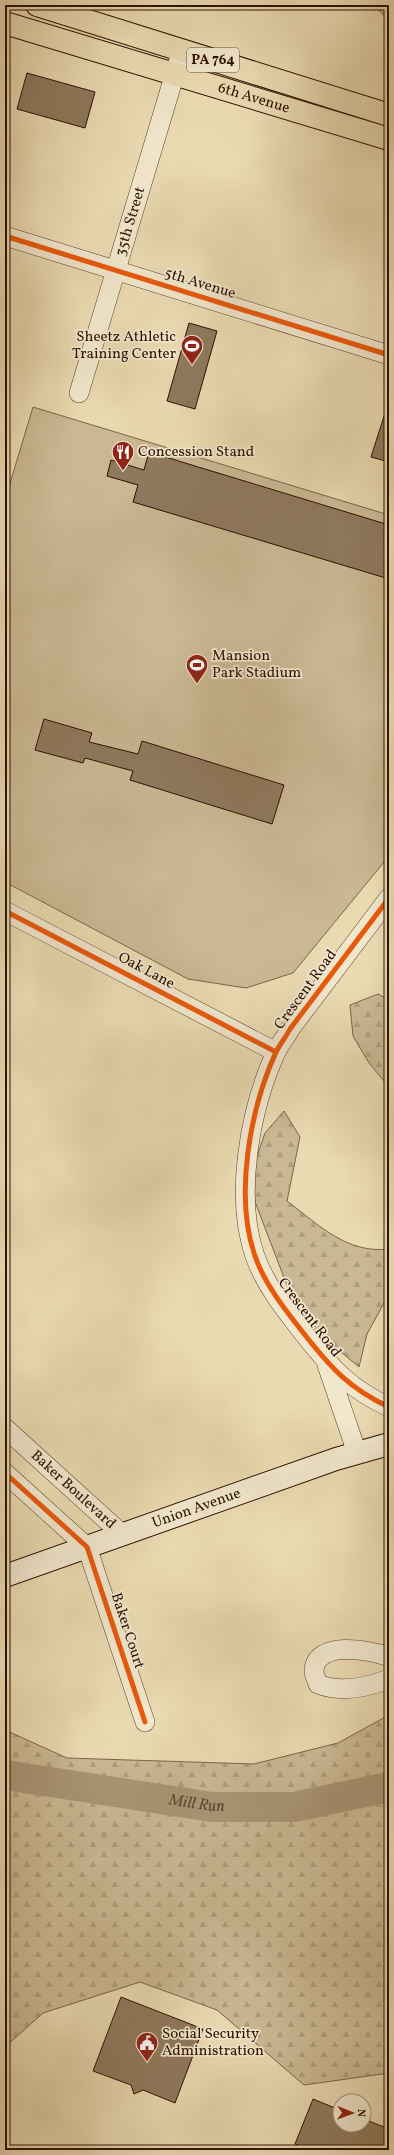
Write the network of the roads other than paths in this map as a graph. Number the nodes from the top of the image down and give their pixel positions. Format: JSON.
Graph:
{"nodes":[{"id":1,"x":36,"y":5,"type":"edge"},
{"id":2,"x":5,"y":23,"type":"edge"},
{"id":3,"x":182,"y":50,"type":"junction"},
{"id":4,"x":174,"y":74,"type":"junction"},
{"id":5,"x":389,"y":115,"type":"edge"},
{"id":6,"x":389,"y":139,"type":"edge"},
{"id":7,"x":5,"y":236,"type":"edge"},
{"id":8,"x":116,"y":271,"type":"junction"},
{"id":9,"x":389,"y":355,"type":"edge"},
{"id":10,"x":79,"y":393,"type":"dead end"},
{"id":11,"x":389,"y":898,"type":"edge"},
{"id":12,"x":5,"y":911,"type":"edge"},
{"id":13,"x":276,"y":1052,"type":"junction"},
{"id":14,"x":326,"y":1361,"type":"junction"},
{"id":15,"x":389,"y":1406,"type":"edge"},
{"id":16,"x":5,"y":1428,"type":"edge"},
{"id":17,"x":389,"y":1444,"type":"edge"},
{"id":18,"x":357,"y":1453,"type":"junction"},
{"id":19,"x":5,"y":1473,"type":"edge"},
{"id":20,"x":123,"y":1535,"type":"junction"},
{"id":21,"x":87,"y":1547,"type":"junction"},
{"id":22,"x":5,"y":1576,"type":"edge"},
{"id":23,"x":389,"y":1657,"type":"edge"},
{"id":24,"x":389,"y":1679,"type":"edge"},
{"id":25,"x":145,"y":1722,"type":"dead end"}],
"edges":[{"from":1,"to":3,"type":"main road","name":"6th Avenue","number":"PA 764"},
{"from":2,"to":4,"type":"main road","name":"6th Avenue","number":"PA 764"},
{"from":3,"to":4,"type":"street","name":"35th Street"},
{"from":3,"to":5,"type":"main road","name":"6th Avenue","number":"PA 764"},
{"from":4,"to":6,"type":"main road","name":"6th Avenue","number":"PA 764"},
{"from":4,"to":8,"type":"street","name":"35th Street"},
{"from":7,"to":8,"type":"street","name":"5th Avenue"},
{"from":8,"to":9,"type":"street","name":"5th Avenue"},
{"from":8,"to":10,"type":"street","name":"35th Street"},
{"from":11,"to":13,"type":"street","name":"Crescent Road"},
{"from":12,"to":13,"type":"street","name":"Oak Lane"},
{"from":13,"to":14,"type":"street","name":"Crescent Road"},
{"from":14,"to":15,"type":"street","name":"Crescent Road"},
{"from":14,"to":18,"type":"street","name":"Crescent Road"},
{"from":16,"to":20,"type":"street","name":"Baker Boulevard"},
{"from":17,"to":18,"type":"main road","name":"Union Avenue"},
{"from":18,"to":20,"type":"main road","name":"Union Avenue"},
{"from":19,"to":21,"type":"street"},
{"from":20,"to":21,"type":"main road","name":"Union Avenue"},
{"from":21,"to":22,"type":"main road","name":"Union Avenue"},
{"from":21,"to":25,"type":"street","name":"Baker Court"},
{"from":23,"to":24,"type":"street"}]}
